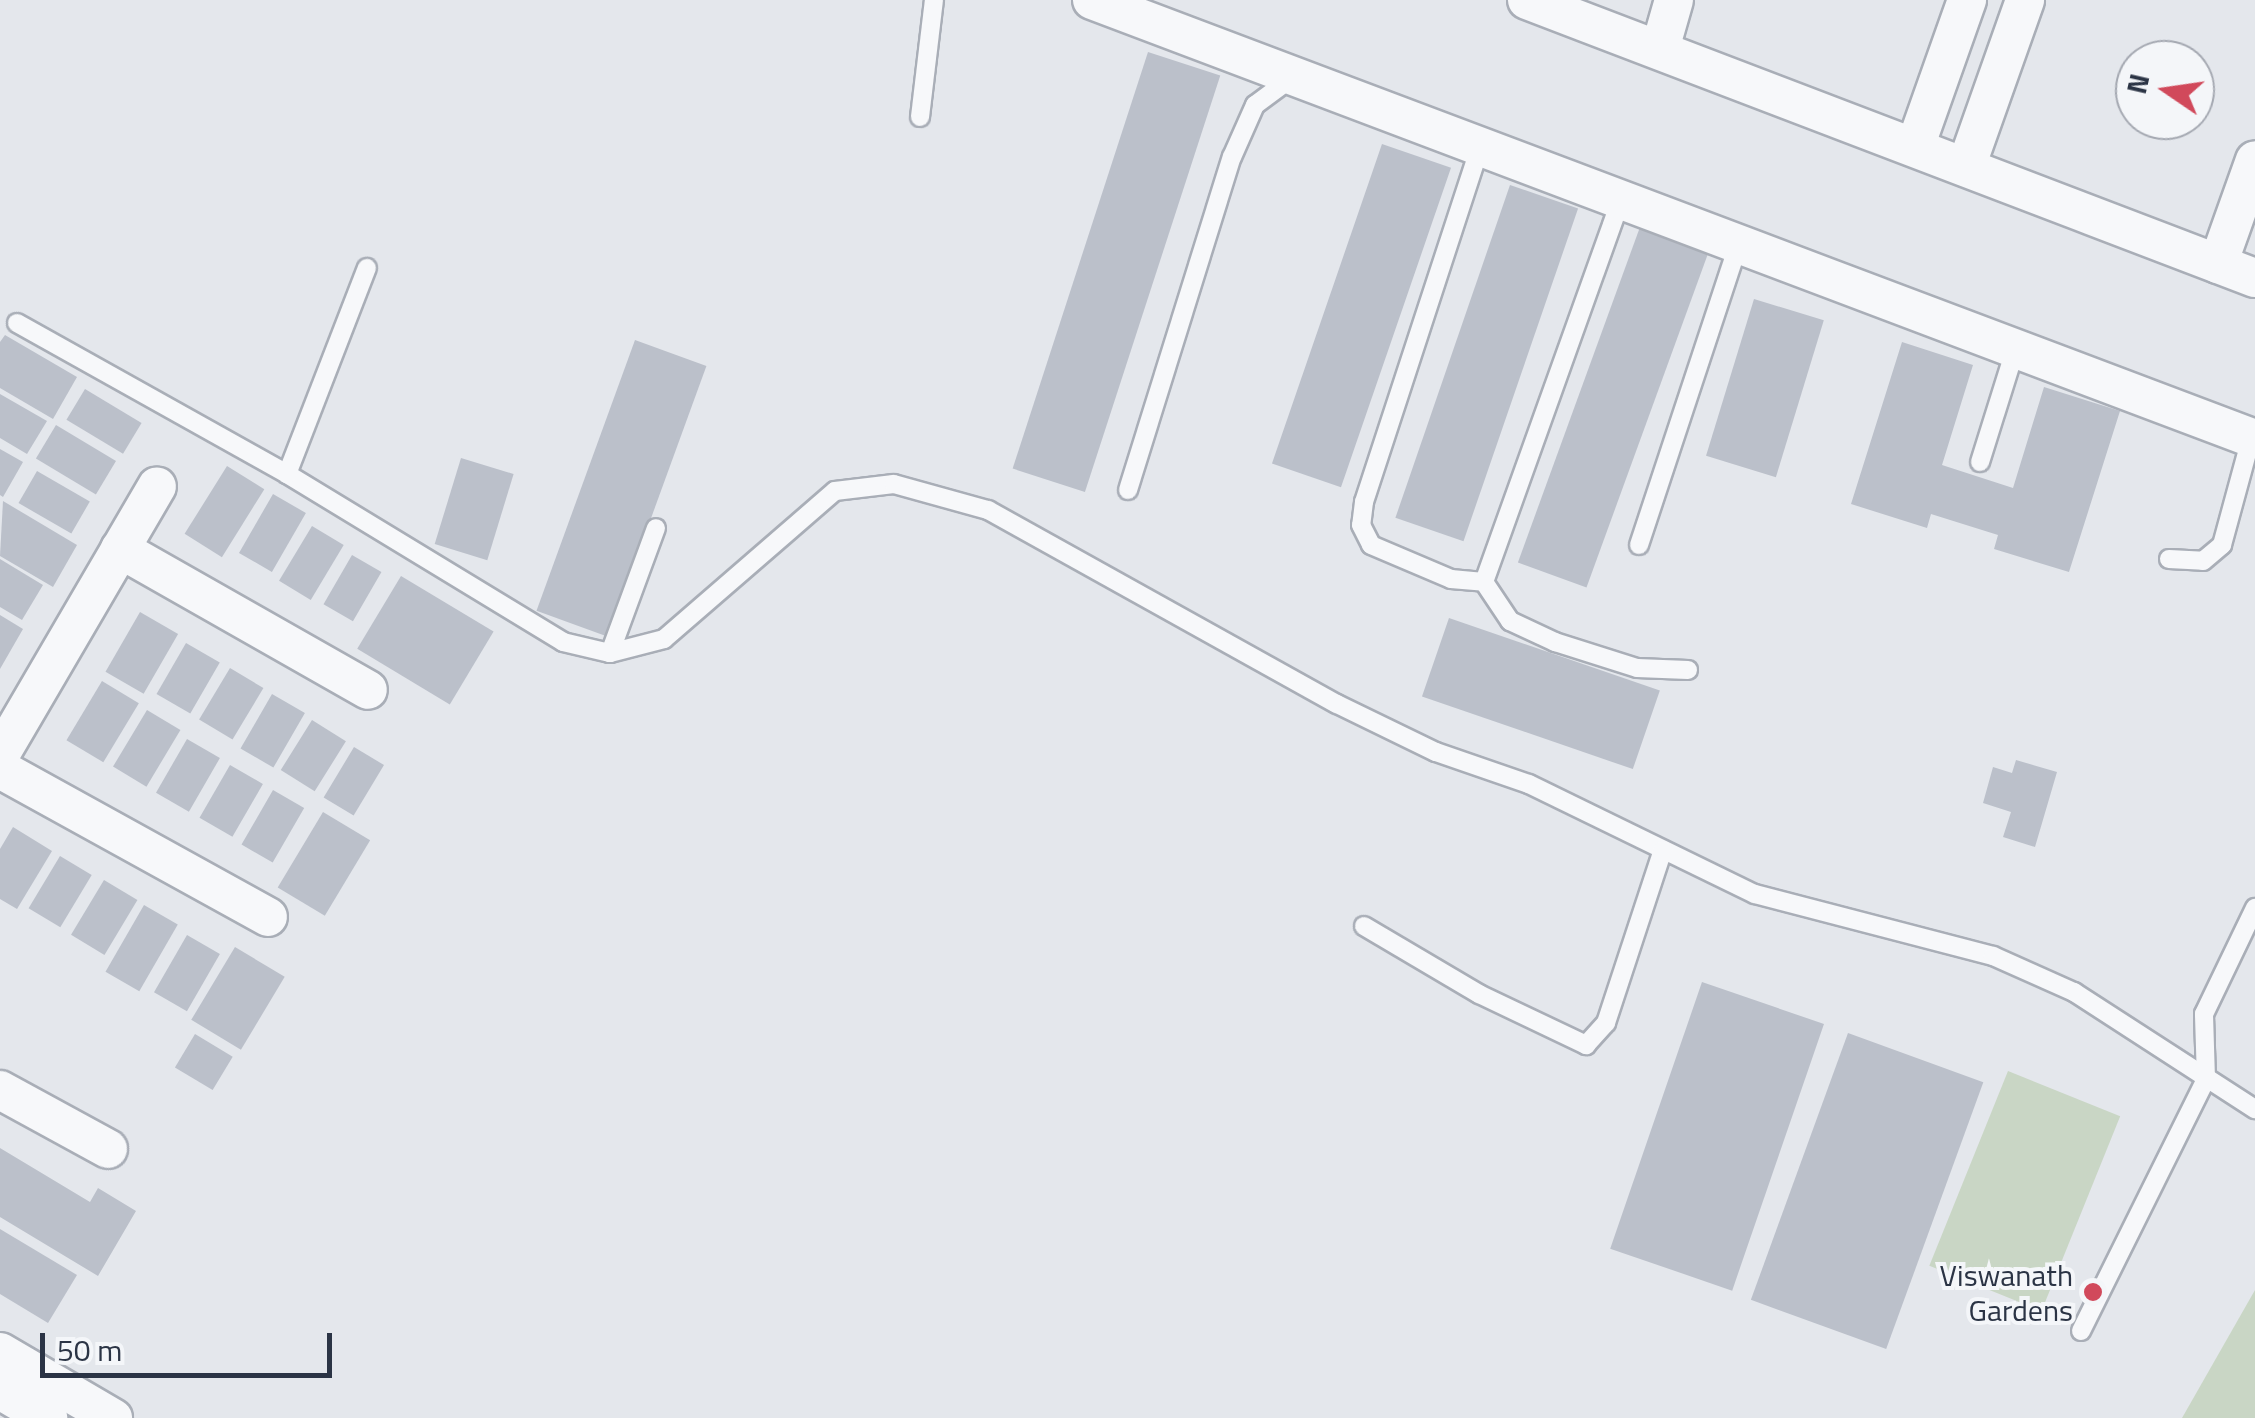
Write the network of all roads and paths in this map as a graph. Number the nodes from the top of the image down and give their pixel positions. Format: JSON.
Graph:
{"nodes":[{"id":1,"x":934,"y":0,"type":"edge"},
{"id":2,"x":1092,"y":0,"type":"edge"},
{"id":3,"x":1528,"y":0,"type":"edge"},
{"id":4,"x":1674,"y":0,"type":"edge"},
{"id":5,"x":1967,"y":0,"type":"edge"},
{"id":6,"x":2025,"y":0,"type":"edge"},
{"id":7,"x":1660,"y":49,"type":"junction"},
{"id":8,"x":1293,"y":77,"type":"junction"},
{"id":9,"x":920,"y":117,"type":"dead end"},
{"id":10,"x":1480,"y":147,"type":"junction"},
{"id":11,"x":1915,"y":147,"type":"junction"},
{"id":12,"x":2255,"y":160,"type":"edge"},
{"id":13,"x":1966,"y":167,"type":"junction"},
{"id":14,"x":1620,"y":202,"type":"junction"},
{"id":15,"x":1738,"y":246,"type":"junction"},
{"id":16,"x":2218,"y":264,"type":"junction"},
{"id":17,"x":367,"y":268,"type":"dead end"},
{"id":18,"x":2255,"y":278,"type":"edge"},
{"id":19,"x":17,"y":323,"type":"dead end"},
{"id":20,"x":2015,"y":350,"type":"junction"},
{"id":21,"x":2253,"y":438,"type":"edge"},
{"id":22,"x":1980,"y":462,"type":"dead end"},
{"id":23,"x":287,"y":474,"type":"junction"},
{"id":24,"x":157,"y":486,"type":"dead end"},
{"id":25,"x":1128,"y":490,"type":"dead end"},
{"id":26,"x":656,"y":528,"type":"dead end"},
{"id":27,"x":1639,"y":545,"type":"dead end"},
{"id":28,"x":120,"y":550,"type":"junction"},
{"id":29,"x":2169,"y":559,"type":"dead end"},
{"id":30,"x":1484,"y":582,"type":"junction"},
{"id":31,"x":610,"y":653,"type":"junction"},
{"id":32,"x":1688,"y":670,"type":"dead end"},
{"id":33,"x":368,"y":690,"type":"dead end"},
{"id":34,"x":0,"y":755,"type":"edge"},
{"id":35,"x":0,"y":769,"type":"edge"},
{"id":36,"x":1663,"y":850,"type":"junction"},
{"id":37,"x":2255,"y":908,"type":"edge"},
{"id":38,"x":268,"y":917,"type":"dead end"},
{"id":39,"x":1364,"y":926,"type":"dead end"},
{"id":40,"x":2206,"y":1079,"type":"junction"},
{"id":41,"x":0,"y":1090,"type":"edge"},
{"id":42,"x":2255,"y":1109,"type":"edge"},
{"id":43,"x":108,"y":1150,"type":"dead end"},
{"id":44,"x":2081,"y":1331,"type":"dead end"},
{"id":45,"x":0,"y":1352,"type":"edge"},
{"id":46,"x":0,"y":1390,"type":"edge"},
{"id":47,"x":48,"y":1418,"type":"edge"},
{"id":48,"x":113,"y":1418,"type":"edge"}],
"edges":[{"from":1,"to":9,"type":"lane"},
{"from":2,"to":8,"type":"street"},
{"from":3,"to":7,"type":"street"},
{"from":4,"to":7,"type":"street"},
{"from":5,"to":11,"type":"street"},
{"from":6,"to":13,"type":"street"},
{"from":7,"to":11,"type":"street"},
{"from":8,"to":10,"type":"street"},
{"from":8,"to":25,"type":"lane"},
{"from":10,"to":14,"type":"street"},
{"from":10,"to":30,"type":"lane"},
{"from":11,"to":13,"type":"street"},
{"from":12,"to":16,"type":"street"},
{"from":13,"to":16,"type":"street"},
{"from":14,"to":15,"type":"street"},
{"from":14,"to":30,"type":"lane"},
{"from":15,"to":20,"type":"street"},
{"from":15,"to":27,"type":"lane"},
{"from":16,"to":18,"type":"street"},
{"from":17,"to":23,"type":"lane"},
{"from":19,"to":23,"type":"lane"},
{"from":20,"to":21,"type":"street"},
{"from":20,"to":22,"type":"lane"},
{"from":21,"to":29,"type":"lane"},
{"from":23,"to":31,"type":"lane"},
{"from":24,"to":28,"type":"street"},
{"from":26,"to":31,"type":"lane"},
{"from":28,"to":33,"type":"street"},
{"from":28,"to":34,"type":"street"},
{"from":30,"to":32,"type":"lane"},
{"from":31,"to":36,"type":"lane"},
{"from":35,"to":38,"type":"street"},
{"from":36,"to":39,"type":"lane"},
{"from":36,"to":40,"type":"lane"},
{"from":37,"to":40,"type":"lane"},
{"from":40,"to":42,"type":"lane"},
{"from":40,"to":44,"type":"lane"},
{"from":41,"to":43,"type":"street"},
{"from":45,"to":48,"type":"street"},
{"from":46,"to":47,"type":"street"}]}
